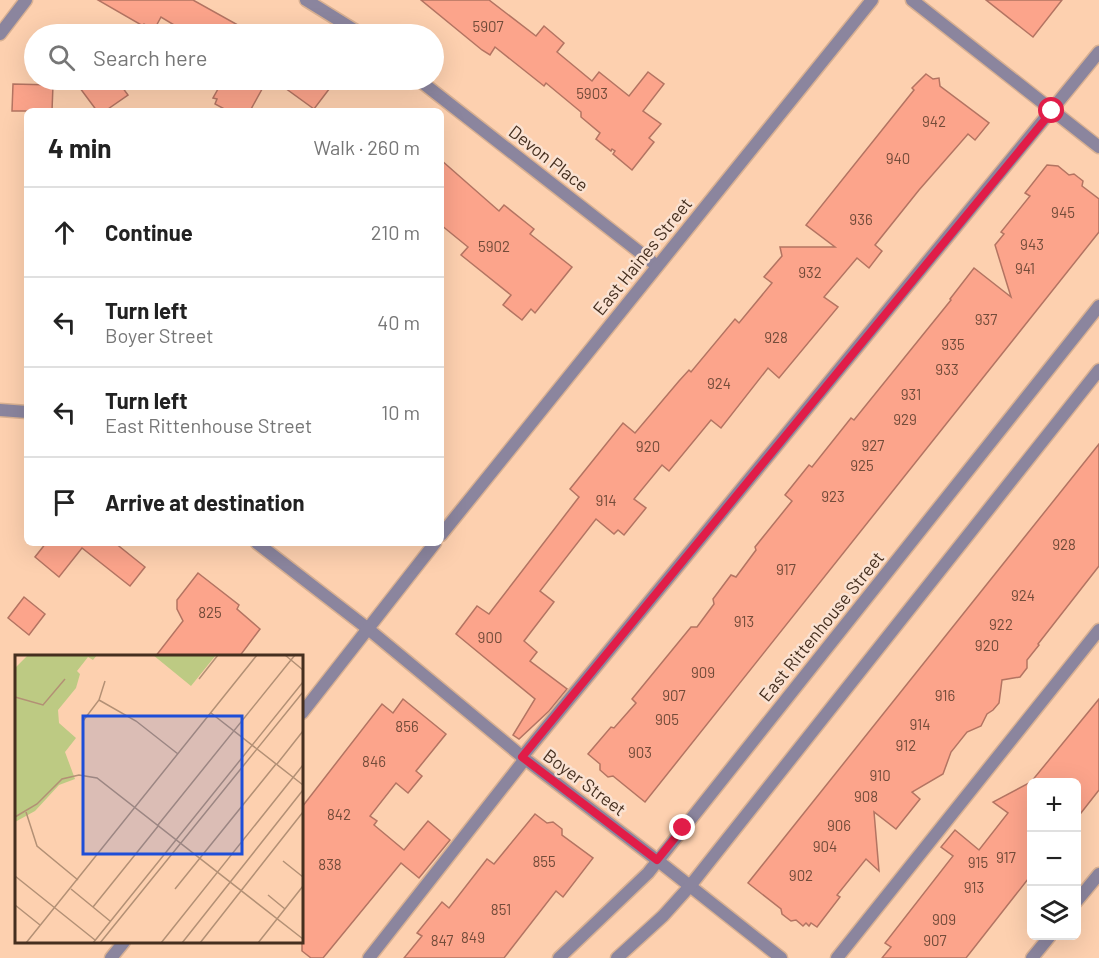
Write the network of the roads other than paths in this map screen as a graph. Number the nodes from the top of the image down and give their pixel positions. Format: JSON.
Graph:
{"nodes":[{"id":1,"x":27,"y":0,"type":"edge"},
{"id":2,"x":306,"y":0,"type":"edge"},
{"id":3,"x":872,"y":0,"type":"edge"},
{"id":4,"x":912,"y":0,"type":"edge"},
{"id":5,"x":345,"y":24,"type":"edge"},
{"id":6,"x":0,"y":34,"type":"edge"},
{"id":7,"x":1099,"y":52,"type":"edge"},
{"id":8,"x":432,"y":90,"type":"edge"},
{"id":9,"x":1052,"y":111,"type":"junction"},
{"id":10,"x":1099,"y":147,"type":"edge"},
{"id":11,"x":657,"y":265,"type":"junction"},
{"id":12,"x":1099,"y":306,"type":"edge"},
{"id":13,"x":1099,"y":370,"type":"edge"},
{"id":14,"x":0,"y":410,"type":"edge"},
{"id":15,"x":24,"y":412,"type":"edge"},
{"id":16,"x":444,"y":531,"type":"edge"},
{"id":17,"x":261,"y":546,"type":"edge"},
{"id":18,"x":433,"y":546,"type":"edge"},
{"id":19,"x":367,"y":628,"type":"junction"},
{"id":20,"x":1099,"y":630,"type":"edge"},
{"id":21,"x":303,"y":712,"type":"edge"},
{"id":22,"x":524,"y":758,"type":"junction"},
{"id":23,"x":657,"y":860,"type":"junction"},
{"id":24,"x":1099,"y":874,"type":"edge"},
{"id":25,"x":690,"y":885,"type":"junction"},
{"id":26,"x":1081,"y":897,"type":"edge"},
{"id":27,"x":1047,"y":940,"type":"edge"},
{"id":28,"x":123,"y":943,"type":"edge"},
{"id":29,"x":111,"y":958,"type":"edge"},
{"id":30,"x":369,"y":958,"type":"edge"},
{"id":31,"x":559,"y":958,"type":"edge"},
{"id":32,"x":617,"y":958,"type":"edge"},
{"id":33,"x":781,"y":958,"type":"edge"},
{"id":34,"x":837,"y":958,"type":"edge"},
{"id":35,"x":1032,"y":958,"type":"edge"}],
"edges":[{"from":1,"to":6,"type":"street"},
{"from":2,"to":5,"type":"street"},
{"from":3,"to":11,"type":"street","name":"East Haines Street"},
{"from":4,"to":9,"type":"street"},
{"from":7,"to":9,"type":"street"},
{"from":8,"to":11,"type":"street","name":"Devon Place"},
{"from":9,"to":10,"type":"street"},
{"from":9,"to":22,"type":"street"},
{"from":11,"to":16,"type":"street","name":"East Haines Street"},
{"from":12,"to":23,"type":"street","name":"East Rittenhouse Street"},
{"from":13,"to":25,"type":"street"},
{"from":14,"to":15,"type":"street"},
{"from":17,"to":19,"type":"street","name":"Boyer Street"},
{"from":18,"to":19,"type":"street"},
{"from":19,"to":21,"type":"street"},
{"from":19,"to":22,"type":"street","name":"Boyer Street"},
{"from":20,"to":34,"type":"street"},
{"from":22,"to":23,"type":"street","name":"Boyer Street"},
{"from":22,"to":30,"type":"street"},
{"from":23,"to":25,"type":"street","name":"Boyer Street"},
{"from":23,"to":31,"type":"street","name":"East Rittenhouse Street"},
{"from":24,"to":26,"type":"street"},
{"from":25,"to":32,"type":"street"},
{"from":25,"to":33,"type":"street","name":"Boyer Street"},
{"from":27,"to":35,"type":"street"},
{"from":28,"to":29,"type":"street"}]}
